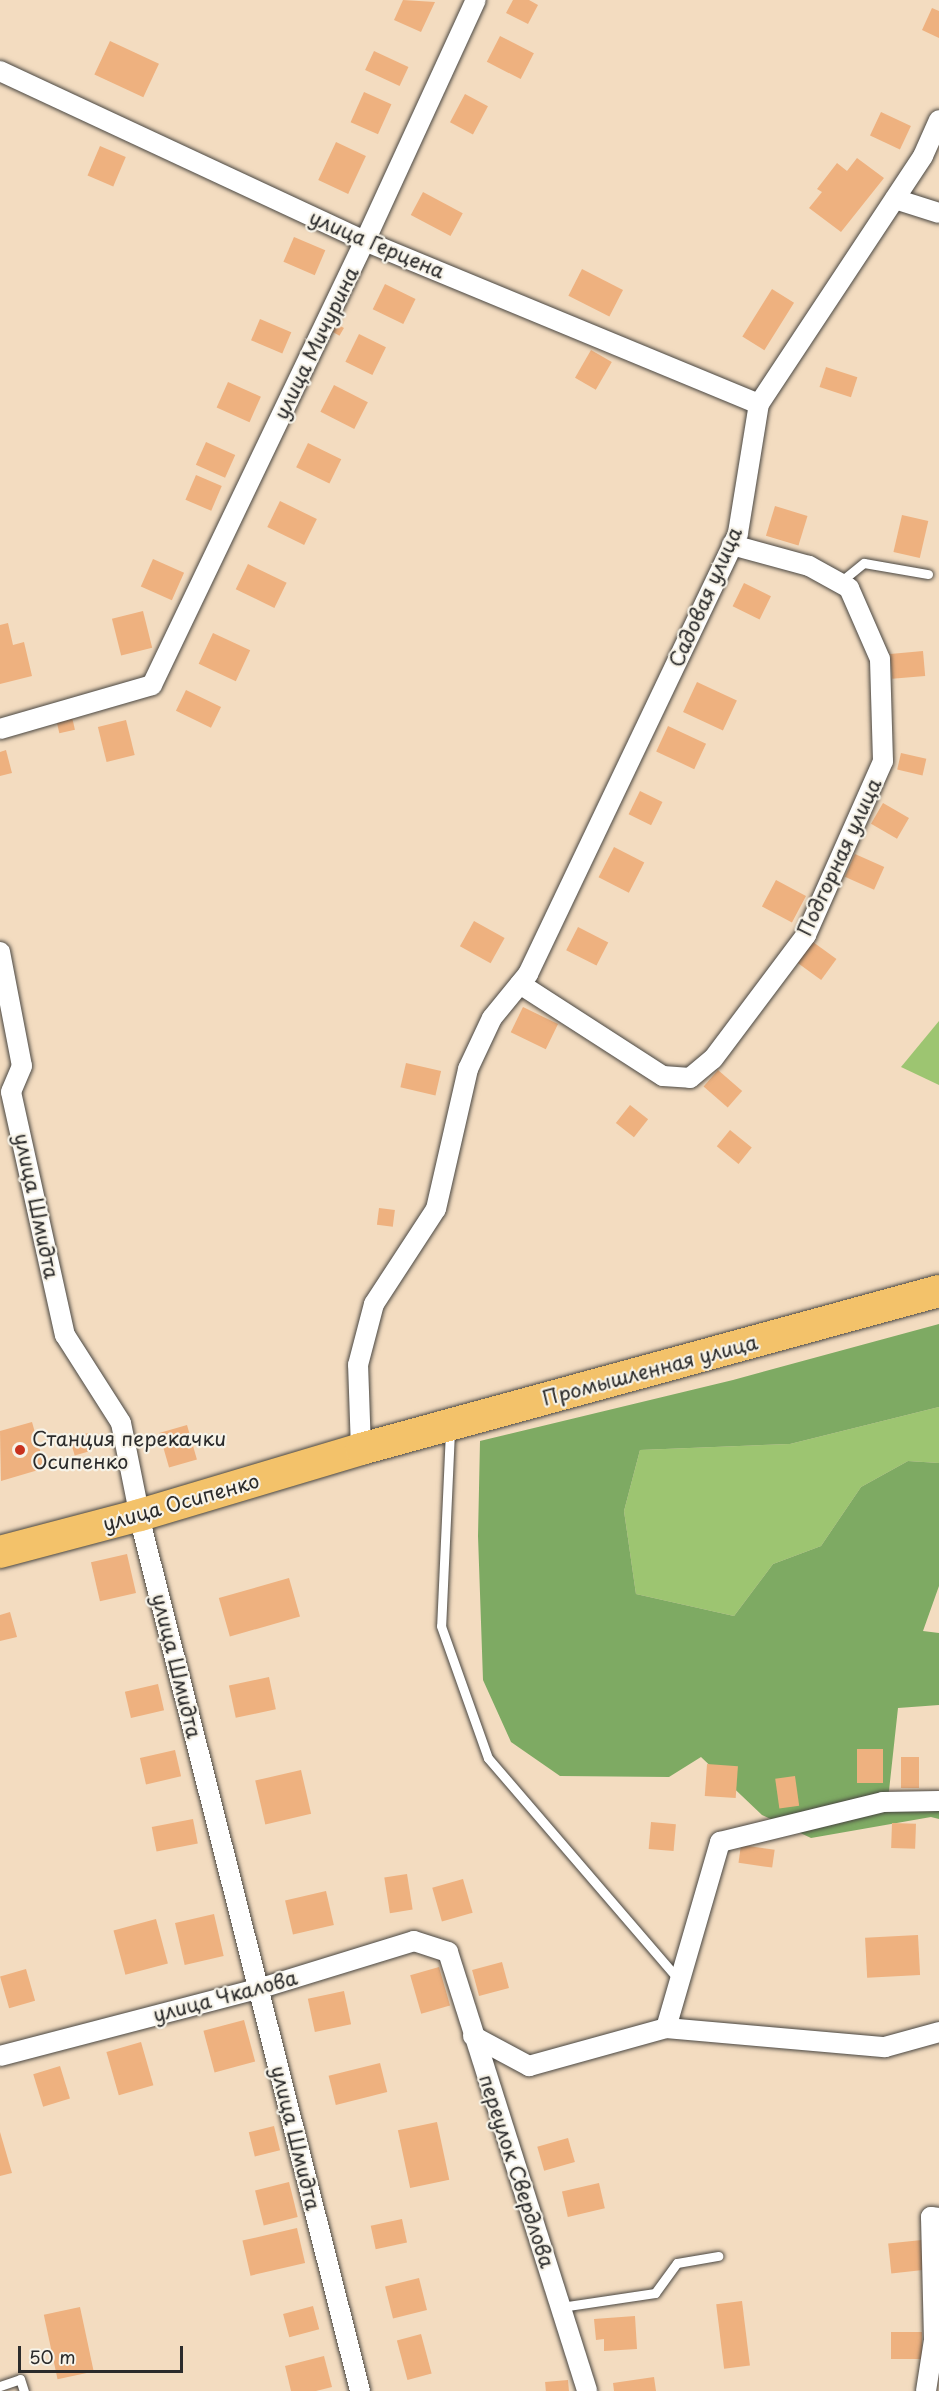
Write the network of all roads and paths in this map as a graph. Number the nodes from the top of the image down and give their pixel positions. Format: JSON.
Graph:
{"nodes":[{"id":1,"x":476,"y":0,"type":"edge"},
{"id":2,"x":0,"y":71,"type":"edge"},
{"id":3,"x":939,"y":120,"type":"edge"},
{"id":4,"x":895,"y":199,"type":"junction"},
{"id":5,"x":939,"y":213,"type":"edge"},
{"id":6,"x":365,"y":241,"type":"junction"},
{"id":7,"x":759,"y":404,"type":"junction"},
{"id":8,"x":732,"y":545,"type":"junction"},
{"id":9,"x":928,"y":574,"type":"dead end"},
{"id":10,"x":839,"y":583,"type":"junction"},
{"id":11,"x":0,"y":729,"type":"edge"},
{"id":12,"x":0,"y":952,"type":"edge"},
{"id":13,"x":520,"y":984,"type":"junction"},
{"id":14,"x":939,"y":1291,"type":"edge"},
{"id":15,"x":449,"y":1426,"type":"junction"},
{"id":16,"x":361,"y":1449,"type":"junction"},
{"id":17,"x":141,"y":1515,"type":"junction"},
{"id":18,"x":0,"y":1552,"type":"edge"},
{"id":19,"x":939,"y":1801,"type":"edge"},
{"id":20,"x":448,"y":1952,"type":"joint"},
{"id":21,"x":680,"y":1980,"type":"junction"},
{"id":22,"x":258,"y":1989,"type":"junction"},
{"id":23,"x":666,"y":2028,"type":"junction"},
{"id":24,"x":939,"y":2032,"type":"edge"},
{"id":25,"x":473,"y":2036,"type":"junction"},
{"id":26,"x":0,"y":2056,"type":"edge"},
{"id":27,"x":939,"y":2218,"type":"edge"},
{"id":28,"x":718,"y":2256,"type":"dead end"},
{"id":29,"x":561,"y":2307,"type":"junction"},
{"id":30,"x":0,"y":2386,"type":"edge"},
{"id":31,"x":24,"y":2391,"type":"edge"},
{"id":32,"x":360,"y":2391,"type":"edge"},
{"id":33,"x":586,"y":2391,"type":"edge"},
{"id":34,"x":926,"y":2391,"type":"edge"}],
"edges":[{"from":1,"to":6,"type":"street","name":"улица Мичурина"},
{"from":2,"to":6,"type":"street","name":"улица Герцена"},
{"from":3,"to":4,"type":"street","name":"Садовая улица"},
{"from":4,"to":5,"type":"street"},
{"from":4,"to":7,"type":"street","name":"Садовая улица"},
{"from":6,"to":7,"type":"street","name":"улица Герцена"},
{"from":6,"to":11,"type":"street","name":"улица Мичурина"},
{"from":7,"to":8,"type":"street","name":"Садовая улица"},
{"from":8,"to":10,"type":"street","name":"Подгорная улица"},
{"from":8,"to":13,"type":"street","name":"Садовая улица"},
{"from":9,"to":10,"type":"lane"},
{"from":10,"to":13,"type":"street","name":"Подгорная улица"},
{"from":12,"to":17,"type":"street","name":"улица Шмидта"},
{"from":13,"to":16,"type":"street","name":"Садовая улица"},
{"from":14,"to":15,"type":"main road","name":"Промышленная улица"},
{"from":15,"to":16,"type":"main road","name":"Промышленная улица"},
{"from":15,"to":21,"type":"lane"},
{"from":16,"to":17,"type":"main road","name":"улица Осипенко"},
{"from":17,"to":18,"type":"main road","name":"улица Осипенко"},
{"from":17,"to":22,"type":"street","name":"улица Шмидта"},
{"from":19,"to":21,"type":"street"},
{"from":20,"to":22,"type":"street","name":"улица Чкалова"},
{"from":20,"to":25,"type":"street","name":"переулок Свердлова"},
{"from":21,"to":23,"type":"street"},
{"from":22,"to":26,"type":"street","name":"улица Чкалова"},
{"from":22,"to":32,"type":"street","name":"улица Шмидта"},
{"from":23,"to":24,"type":"street"},
{"from":23,"to":25,"type":"street"},
{"from":25,"to":29,"type":"street","name":"переулок Свердлова"},
{"from":27,"to":34,"type":"street"},
{"from":28,"to":29,"type":"lane"},
{"from":29,"to":33,"type":"street","name":"переулок Свердлова"},
{"from":30,"to":31,"type":"lane"}]}
